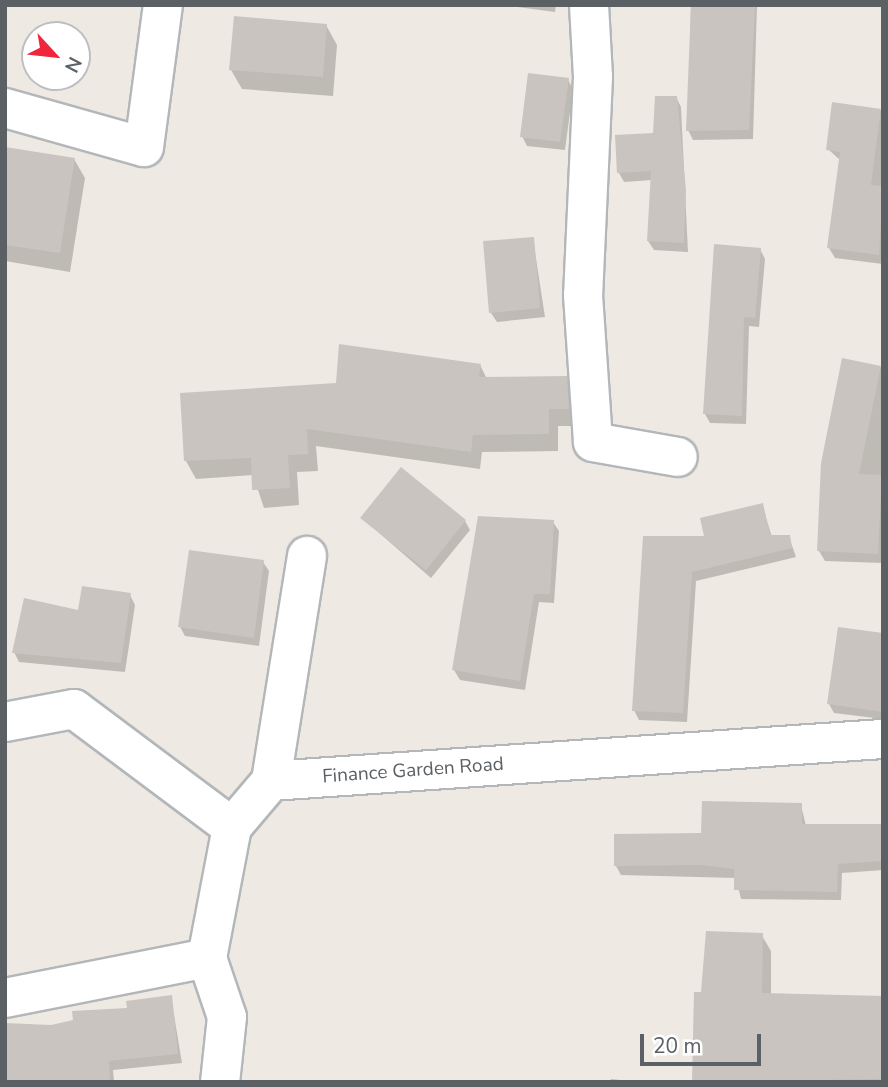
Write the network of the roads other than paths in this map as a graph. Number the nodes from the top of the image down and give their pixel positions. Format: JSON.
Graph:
{"nodes":[{"id":1,"x":163,"y":5,"type":"edge"},
{"id":2,"x":589,"y":5,"type":"edge"},
{"id":3,"x":5,"y":108,"type":"edge"},
{"id":4,"x":678,"y":457,"type":"dead end"},
{"id":5,"x":307,"y":556,"type":"dead end"},
{"id":6,"x":5,"y":722,"type":"edge"},
{"id":7,"x":883,"y":739,"type":"edge"},
{"id":8,"x":271,"y":781,"type":"junction"},
{"id":9,"x":232,"y":827,"type":"junction"},
{"id":10,"x":207,"y":958,"type":"junction"},
{"id":11,"x":5,"y":998,"type":"edge"},
{"id":12,"x":220,"y":1082,"type":"edge"}],
"edges":[{"from":1,"to":3,"type":"street"},
{"from":2,"to":4,"type":"street"},
{"from":5,"to":8,"type":"street"},
{"from":6,"to":9,"type":"street"},
{"from":7,"to":8,"type":"street","name":"Finance Garden Road"},
{"from":8,"to":9,"type":"street"},
{"from":9,"to":10,"type":"street"},
{"from":10,"to":11,"type":"street"},
{"from":10,"to":12,"type":"street"}]}
